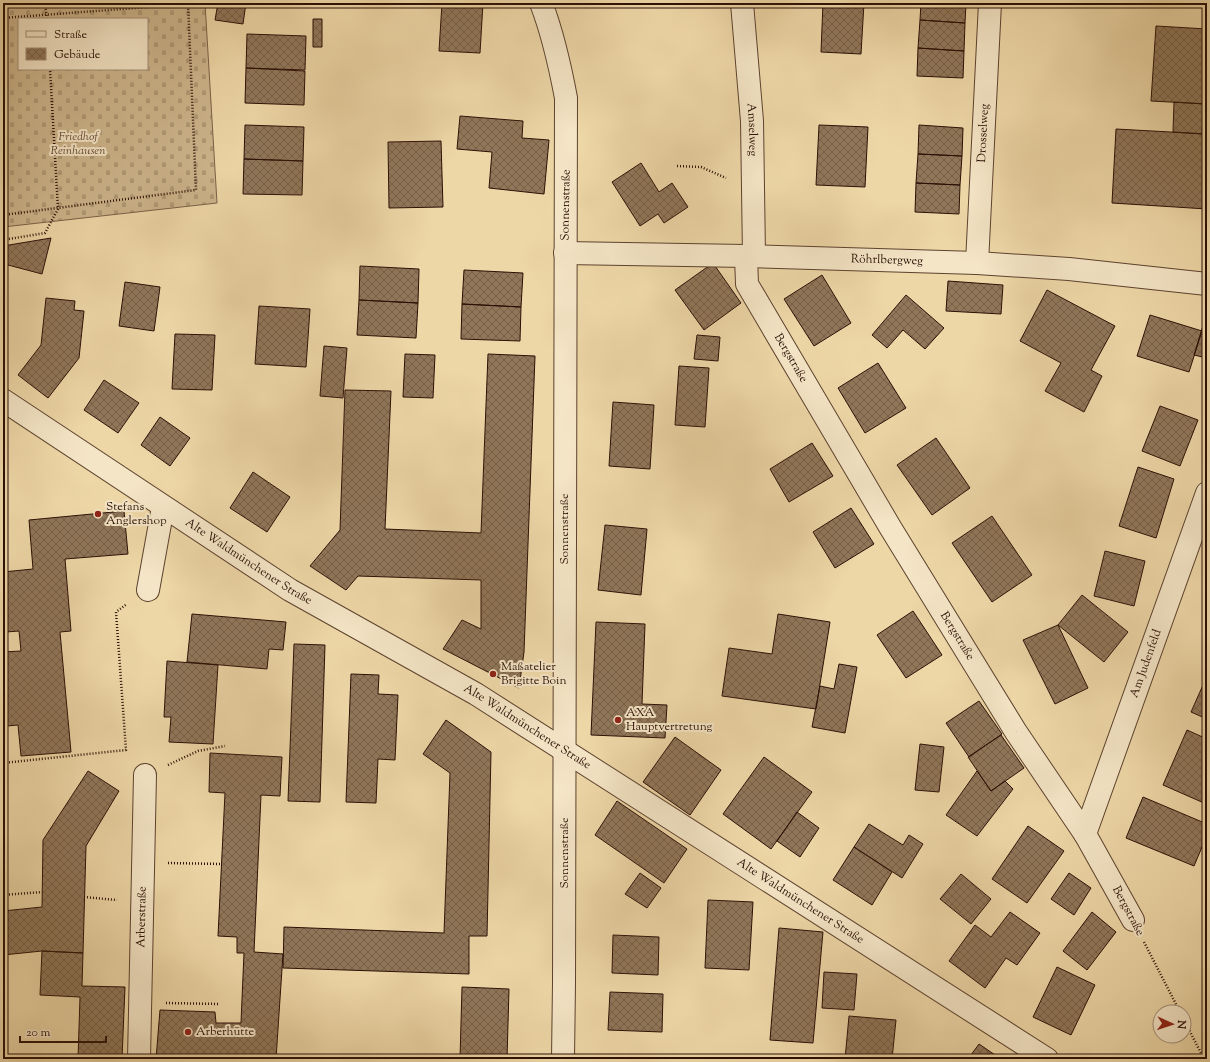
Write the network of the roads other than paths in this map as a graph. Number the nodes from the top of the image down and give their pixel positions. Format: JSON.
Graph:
{"nodes":[{"id":1,"x":541,"y":3,"type":"edge"},
{"id":2,"x":742,"y":3,"type":"edge"},
{"id":3,"x":990,"y":3,"type":"edge"},
{"id":4,"x":565,"y":253,"type":"junction"},
{"id":5,"x":750,"y":256,"type":"junction"},
{"id":6,"x":977,"y":263,"type":"junction"},
{"id":7,"x":1207,"y":284,"type":"edge"},
{"id":8,"x":3,"y":400,"type":"edge"},
{"id":9,"x":1207,"y":493,"type":"edge"},
{"id":10,"x":163,"y":507,"type":"junction"},
{"id":11,"x":148,"y":590,"type":"road end"},
{"id":12,"x":565,"y":750,"type":"junction"},
{"id":13,"x":145,"y":775,"type":"road end"},
{"id":14,"x":1085,"y":834,"type":"junction"},
{"id":15,"x":1133,"y":920,"type":"road end"},
{"id":16,"x":140,"y":1059,"type":"edge"},
{"id":17,"x":563,"y":1059,"type":"edge"},
{"id":18,"x":1048,"y":1059,"type":"edge"}],
"edges":[{"from":1,"to":4,"type":"street","name":"Sonnenstraße"},
{"from":2,"to":5,"type":"street","name":"Amselweg"},
{"from":3,"to":6,"type":"street","name":"Drosselweg"},
{"from":4,"to":5,"type":"street","name":"Röhrlbergweg"},
{"from":4,"to":12,"type":"street","name":"Sonnenstraße"},
{"from":5,"to":6,"type":"street","name":"Röhrlbergweg"},
{"from":5,"to":14,"type":"street","name":"Bergstraße"},
{"from":6,"to":7,"type":"street","name":"Röhrlbergweg"},
{"from":8,"to":10,"type":"street","name":"Alte Waldmünchener Straße"},
{"from":9,"to":14,"type":"street","name":"Am Judenfeld"},
{"from":10,"to":11,"type":"street"},
{"from":10,"to":12,"type":"street","name":"Alte Waldmünchener Straße"},
{"from":12,"to":17,"type":"street","name":"Sonnenstraße"},
{"from":12,"to":18,"type":"street","name":"Alte Waldmünchener Straße"},
{"from":13,"to":16,"type":"street","name":"Arberstraße"},
{"from":14,"to":15,"type":"street","name":"Bergstraße"}]}
